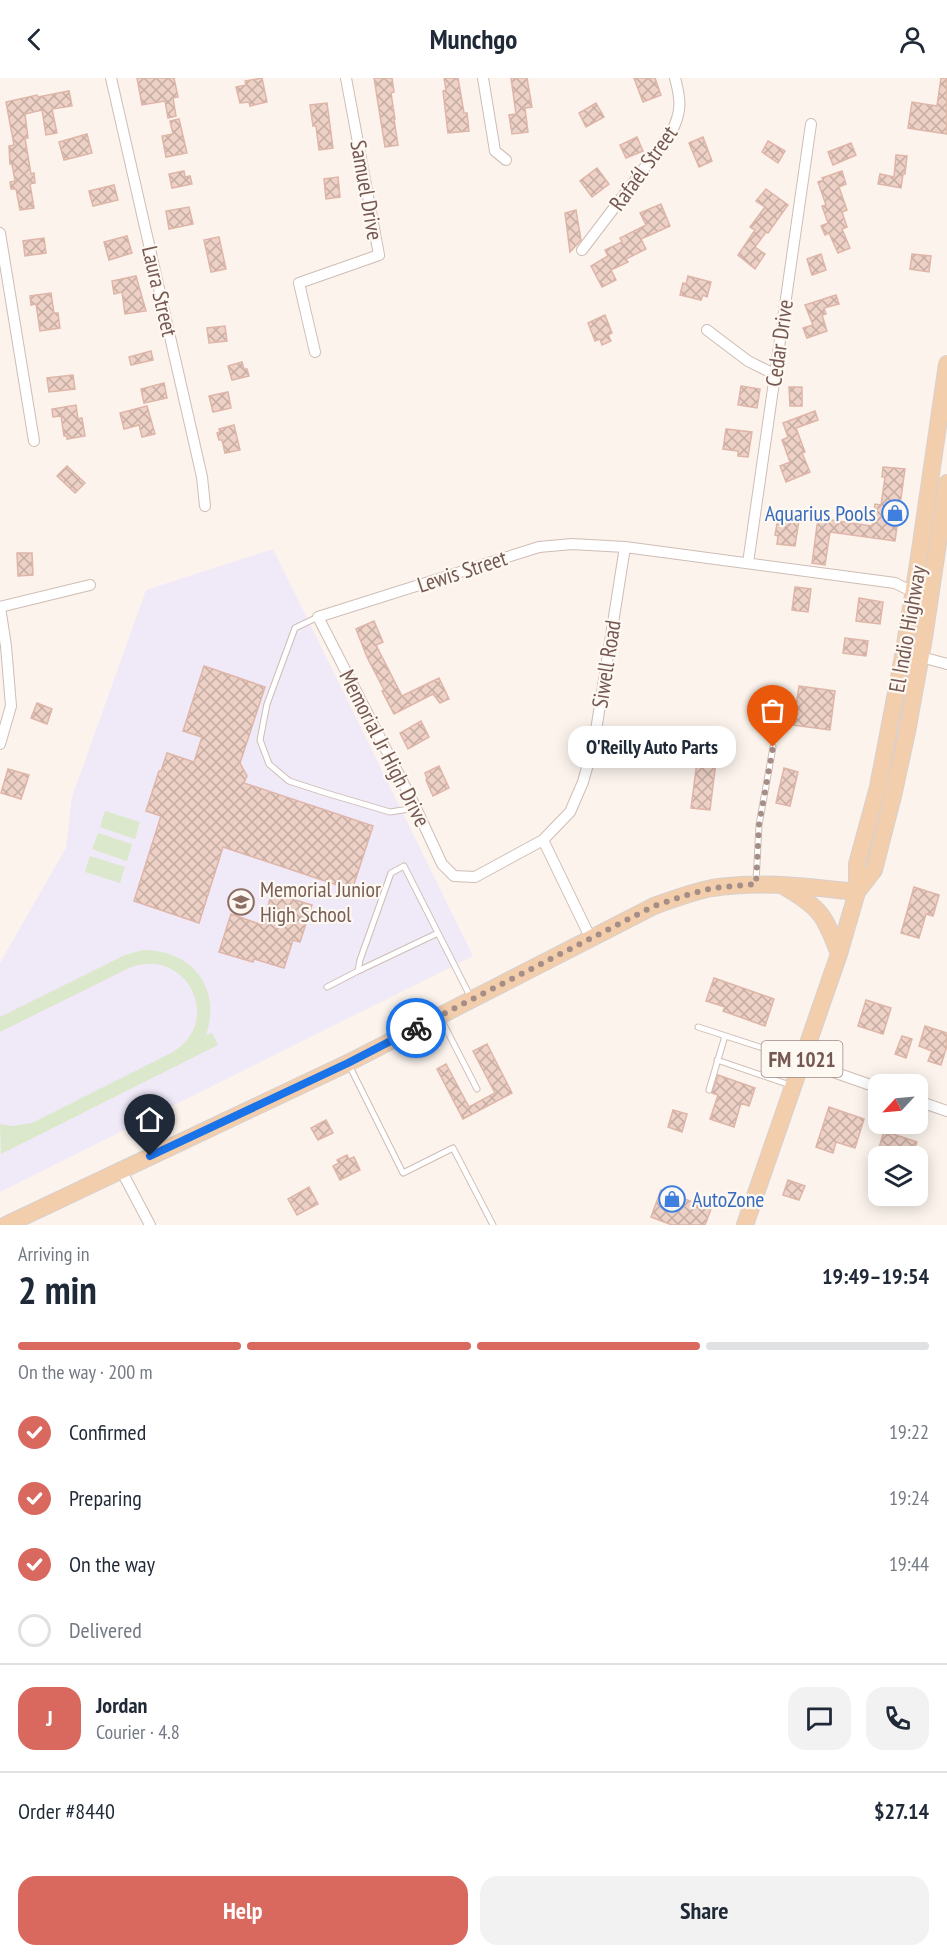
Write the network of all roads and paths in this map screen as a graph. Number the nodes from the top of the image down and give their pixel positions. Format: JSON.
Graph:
{"nodes":[{"id":1,"x":111,"y":78,"type":"edge"},
{"id":2,"x":346,"y":78,"type":"edge"},
{"id":3,"x":483,"y":78,"type":"edge"},
{"id":4,"x":675,"y":78,"type":"edge"},
{"id":5,"x":811,"y":124,"type":"dead end"},
{"id":6,"x":506,"y":160,"type":"dead end"},
{"id":7,"x":0,"y":233,"type":"edge"},
{"id":8,"x":582,"y":250,"type":"dead end"},
{"id":9,"x":707,"y":330,"type":"dead end"},
{"id":10,"x":315,"y":352,"type":"dead end"},
{"id":11,"x":947,"y":364,"type":"edge"},
{"id":12,"x":774,"y":374,"type":"junction"},
{"id":13,"x":34,"y":441,"type":"dead end"},
{"id":14,"x":947,"y":483,"type":"edge"},
{"id":15,"x":205,"y":506,"type":"dead end"},
{"id":16,"x":625,"y":547,"type":"junction"},
{"id":17,"x":748,"y":563,"type":"junction"},
{"id":18,"x":90,"y":585,"type":"dead end"},
{"id":19,"x":913,"y":592,"type":"junction"},
{"id":20,"x":930,"y":596,"type":"junction"},
{"id":21,"x":0,"y":607,"type":"edge"},
{"id":22,"x":318,"y":617,"type":"junction"},
{"id":23,"x":921,"y":657,"type":"junction"},
{"id":24,"x":947,"y":664,"type":"edge"},
{"id":25,"x":0,"y":744,"type":"edge"},
{"id":26,"x":773,"y":747,"type":"dead end"},
{"id":27,"x":416,"y":808,"type":"junction"},
{"id":28,"x":543,"y":840,"type":"junction"},
{"id":29,"x":481,"y":873,"type":"joint"},
{"id":30,"x":756,"y":884,"type":"junction"},
{"id":31,"x":779,"y":884,"type":"junction"},
{"id":32,"x":857,"y":892,"type":"junction"},
{"id":33,"x":438,"y":933,"type":"junction"},
{"id":34,"x":591,"y":939,"type":"junction"},
{"id":35,"x":839,"y":954,"type":"junction"},
{"id":36,"x":358,"y":971,"type":"junction"},
{"id":37,"x":327,"y":987,"type":"dead end"},
{"id":38,"x":471,"y":1000,"type":"junction"},
{"id":39,"x":440,"y":1016,"type":"junction"},
{"id":40,"x":698,"y":1027,"type":"dead end"},
{"id":41,"x":725,"y":1036,"type":"junction"},
{"id":42,"x":776,"y":1053,"type":"junction"},
{"id":43,"x":717,"y":1060,"type":"junction"},
{"id":44,"x":802,"y":1061,"type":"junction"},
{"id":45,"x":348,"y":1063,"type":"junction"},
{"id":46,"x":767,"y":1077,"type":"junction"},
{"id":47,"x":868,"y":1084,"type":"edge"},
{"id":48,"x":793,"y":1086,"type":"junction"},
{"id":49,"x":477,"y":1089,"type":"dead end"},
{"id":50,"x":709,"y":1090,"type":"dead end"},
{"id":51,"x":928,"y":1104,"type":"edge"},
{"id":52,"x":947,"y":1111,"type":"edge"},
{"id":53,"x":121,"y":1170,"type":"junction"},
{"id":54,"x":6,"y":1225,"type":"edge"},
{"id":55,"x":150,"y":1225,"type":"edge"},
{"id":56,"x":493,"y":1225,"type":"edge"},
{"id":57,"x":745,"y":1225,"type":"edge"}],
"edges":[{"from":1,"to":15,"type":"street","name":"Laura Street"},
{"from":2,"to":10,"type":"street","name":"Samuel Drive"},
{"from":3,"to":6,"type":"street"},
{"from":4,"to":8,"type":"street","name":"Rafaél Street"},
{"from":5,"to":12,"type":"street","name":"Cedar Drive"},
{"from":7,"to":13,"type":"street"},
{"from":9,"to":12,"type":"street"},
{"from":11,"to":19,"type":"main road","name":"El Indio Highway","number":"FM 1021"},
{"from":12,"to":17,"type":"street","name":"Cedar Drive"},
{"from":14,"to":20,"type":"main road","name":"El Indio Highway","number":"FM 1021"},
{"from":16,"to":17,"type":"street","name":"Lewis Street"},
{"from":16,"to":22,"type":"street","name":"Lewis Street"},
{"from":16,"to":28,"type":"street","name":"Siwell Road"},
{"from":17,"to":19,"type":"street","name":"Lewis Street"},
{"from":18,"to":21,"type":"street"},
{"from":19,"to":20,"type":"street","name":"Lewis Street"},
{"from":19,"to":32,"type":"main road","name":"El Indio Highway","number":"FM 1021"},
{"from":20,"to":23,"type":"main road","name":"El Indio Highway","number":"FM 1021"},
{"from":21,"to":25,"type":"street"},
{"from":22,"to":27,"type":"street","name":"Memorial Jr High Drive"},
{"from":22,"to":27,"type":"lane","name":"Lewis Street"},
{"from":23,"to":24,"type":"street"},
{"from":23,"to":32,"type":"main road","name":"El Indio Highway","number":"FM 1021"},
{"from":26,"to":30,"type":"lane"},
{"from":27,"to":29,"type":"street","name":"Memorial Jr High Drive"},
{"from":28,"to":29,"type":"street","name":"Siwell Road"},
{"from":28,"to":34,"type":"street"},
{"from":30,"to":31,"type":"main road"},
{"from":30,"to":34,"type":"main road"},
{"from":31,"to":32,"type":"main road"},
{"from":31,"to":35,"type":"main road"},
{"from":32,"to":35,"type":"main road","name":"El Indio Highway","number":"FM 1021"},
{"from":33,"to":36,"type":"lane"},
{"from":33,"to":36,"type":"lane"},
{"from":33,"to":38,"type":"lane"},
{"from":34,"to":38,"type":"main road"},
{"from":35,"to":44,"type":"main road","name":"El Indio Highway","number":"FM 1021"},
{"from":36,"to":37,"type":"lane"},
{"from":38,"to":39,"type":"main road"},
{"from":39,"to":45,"type":"main road"},
{"from":39,"to":49,"type":"lane"},
{"from":40,"to":41,"type":"lane"},
{"from":41,"to":42,"type":"lane"},
{"from":41,"to":43,"type":"lane"},
{"from":42,"to":44,"type":"lane"},
{"from":42,"to":46,"type":"lane"},
{"from":43,"to":46,"type":"lane"},
{"from":43,"to":50,"type":"lane"},
{"from":44,"to":47,"type":"street"},
{"from":44,"to":48,"type":"main road","name":"El Indio Highway","number":"FM 1021"},
{"from":45,"to":53,"type":"main road"},
{"from":45,"to":56,"type":"lane"},
{"from":46,"to":48,"type":"lane"},
{"from":48,"to":57,"type":"main road","name":"El Indio Highway","number":"FM 1021"},
{"from":51,"to":52,"type":"street"},
{"from":53,"to":54,"type":"main road"},
{"from":53,"to":55,"type":"street"}]}
